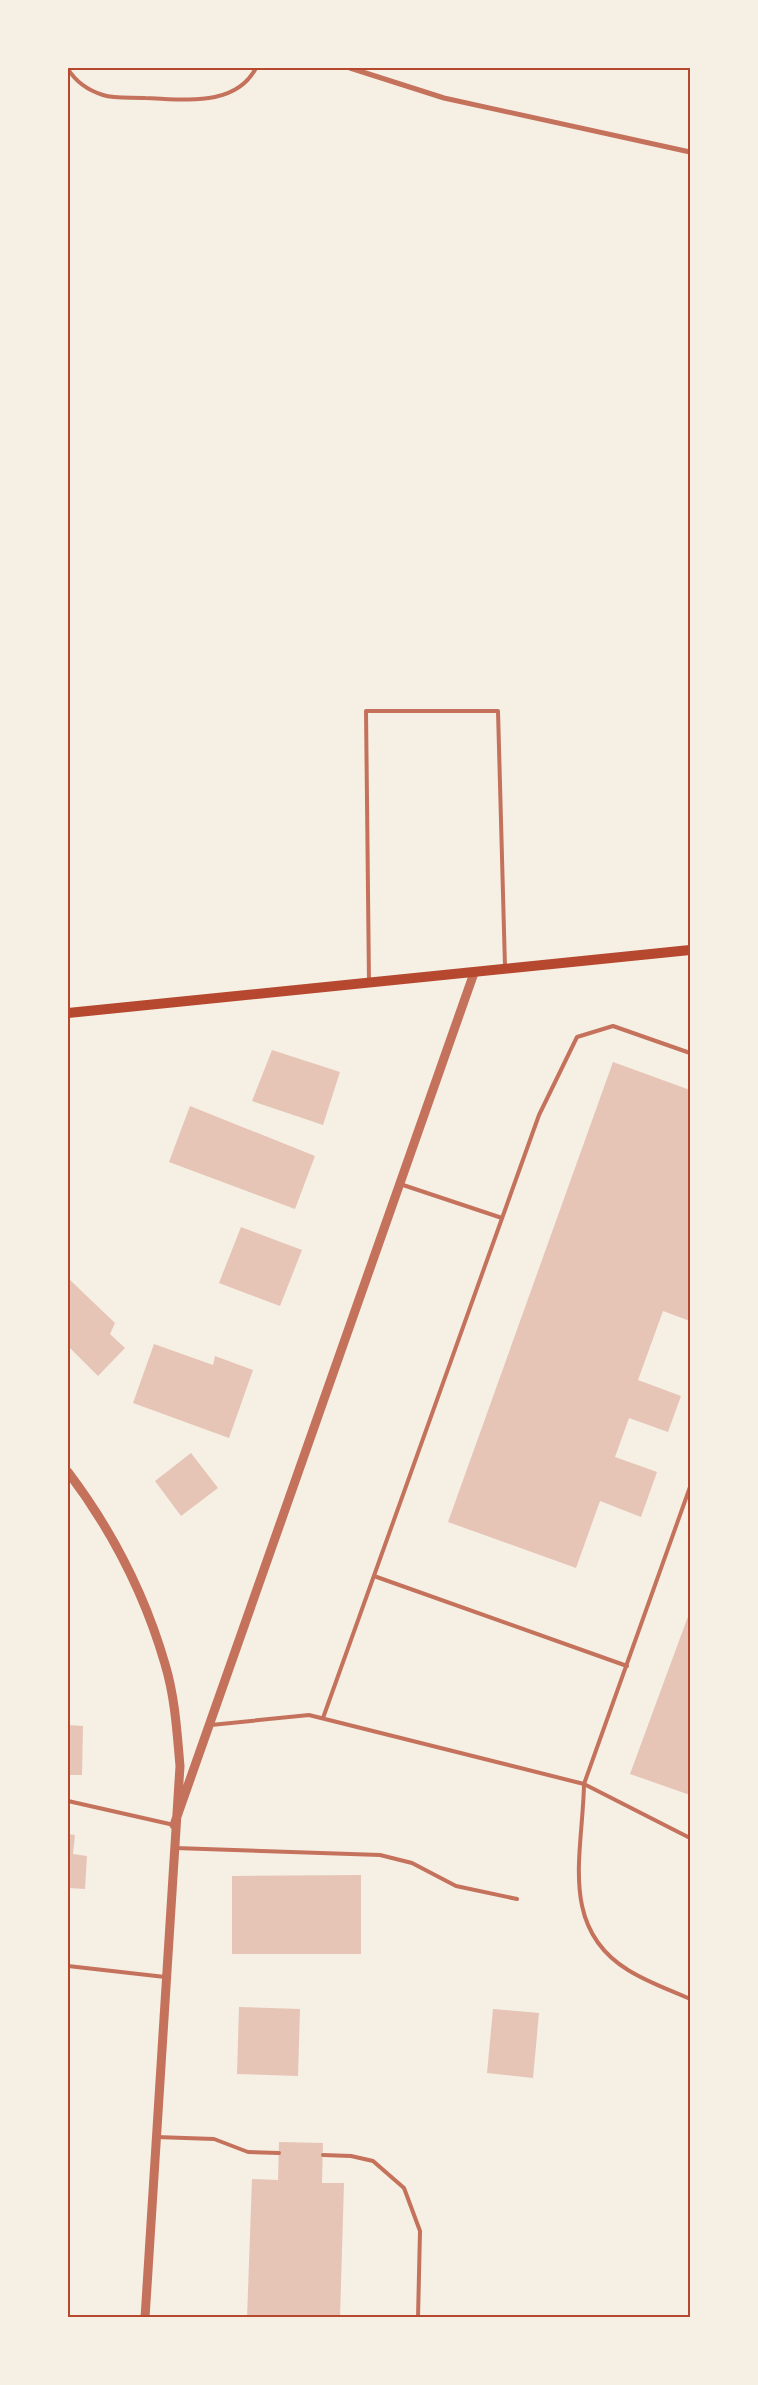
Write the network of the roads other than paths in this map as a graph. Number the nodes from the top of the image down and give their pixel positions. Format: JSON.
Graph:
{"nodes":[{"id":1,"x":256,"y":68,"type":"edge"},
{"id":2,"x":350,"y":68,"type":"edge"},
{"id":3,"x":68,"y":69,"type":"edge"},
{"id":4,"x":690,"y":152,"type":"edge"},
{"id":5,"x":690,"y":950,"type":"edge"},
{"id":6,"x":505,"y":970,"type":"junction"},
{"id":7,"x":474,"y":973,"type":"junction"},
{"id":8,"x":369,"y":983,"type":"junction"},
{"id":9,"x":68,"y":1013,"type":"edge"},
{"id":10,"x":690,"y":1053,"type":"edge"},
{"id":11,"x":398,"y":1183,"type":"junction"},
{"id":12,"x":502,"y":1218,"type":"junction"},
{"id":13,"x":68,"y":1472,"type":"edge"},
{"id":14,"x":690,"y":1487,"type":"edge"},
{"id":15,"x":374,"y":1576,"type":"junction"},
{"id":16,"x":627,"y":1666,"type":"junction"},
{"id":17,"x":323,"y":1718,"type":"junction"},
{"id":18,"x":208,"y":1725,"type":"junction"},
{"id":19,"x":584,"y":1784,"type":"junction"},
{"id":20,"x":68,"y":1801,"type":"edge"},
{"id":21,"x":174,"y":1825,"type":"junction"},
{"id":22,"x":690,"y":1838,"type":"edge"},
{"id":23,"x":173,"y":1848,"type":"junction"},
{"id":24,"x":517,"y":1899,"type":"dead end"},
{"id":25,"x":68,"y":1966,"type":"edge"},
{"id":26,"x":165,"y":1976,"type":"junction"},
{"id":27,"x":690,"y":1999,"type":"edge"},
{"id":28,"x":156,"y":2137,"type":"junction"},
{"id":29,"x":279,"y":2154,"type":"dead end"},
{"id":30,"x":323,"y":2155,"type":"dead end"},
{"id":31,"x":145,"y":2318,"type":"edge"},
{"id":32,"x":418,"y":2318,"type":"edge"}],
"edges":[{"from":1,"to":3,"type":"lane"},
{"from":2,"to":4,"type":"street"},
{"from":5,"to":6,"type":"main road"},
{"from":6,"to":7,"type":"main road"},
{"from":6,"to":8,"type":"lane"},
{"from":7,"to":8,"type":"main road"},
{"from":7,"to":11,"type":"street"},
{"from":8,"to":9,"type":"main road"},
{"from":10,"to":12,"type":"lane"},
{"from":11,"to":12,"type":"lane"},
{"from":11,"to":18,"type":"street"},
{"from":12,"to":15,"type":"lane"},
{"from":13,"to":21,"type":"street"},
{"from":14,"to":16,"type":"lane"},
{"from":15,"to":16,"type":"lane"},
{"from":15,"to":17,"type":"lane"},
{"from":16,"to":19,"type":"lane"},
{"from":17,"to":18,"type":"lane"},
{"from":17,"to":19,"type":"lane"},
{"from":18,"to":21,"type":"street"},
{"from":19,"to":22,"type":"lane"},
{"from":19,"to":27,"type":"lane"},
{"from":20,"to":21,"type":"lane"},
{"from":21,"to":23,"type":"street"},
{"from":23,"to":24,"type":"lane"},
{"from":23,"to":26,"type":"street"},
{"from":25,"to":26,"type":"lane"},
{"from":26,"to":28,"type":"street"},
{"from":28,"to":29,"type":"lane"},
{"from":28,"to":31,"type":"street"},
{"from":30,"to":32,"type":"lane"}]}
